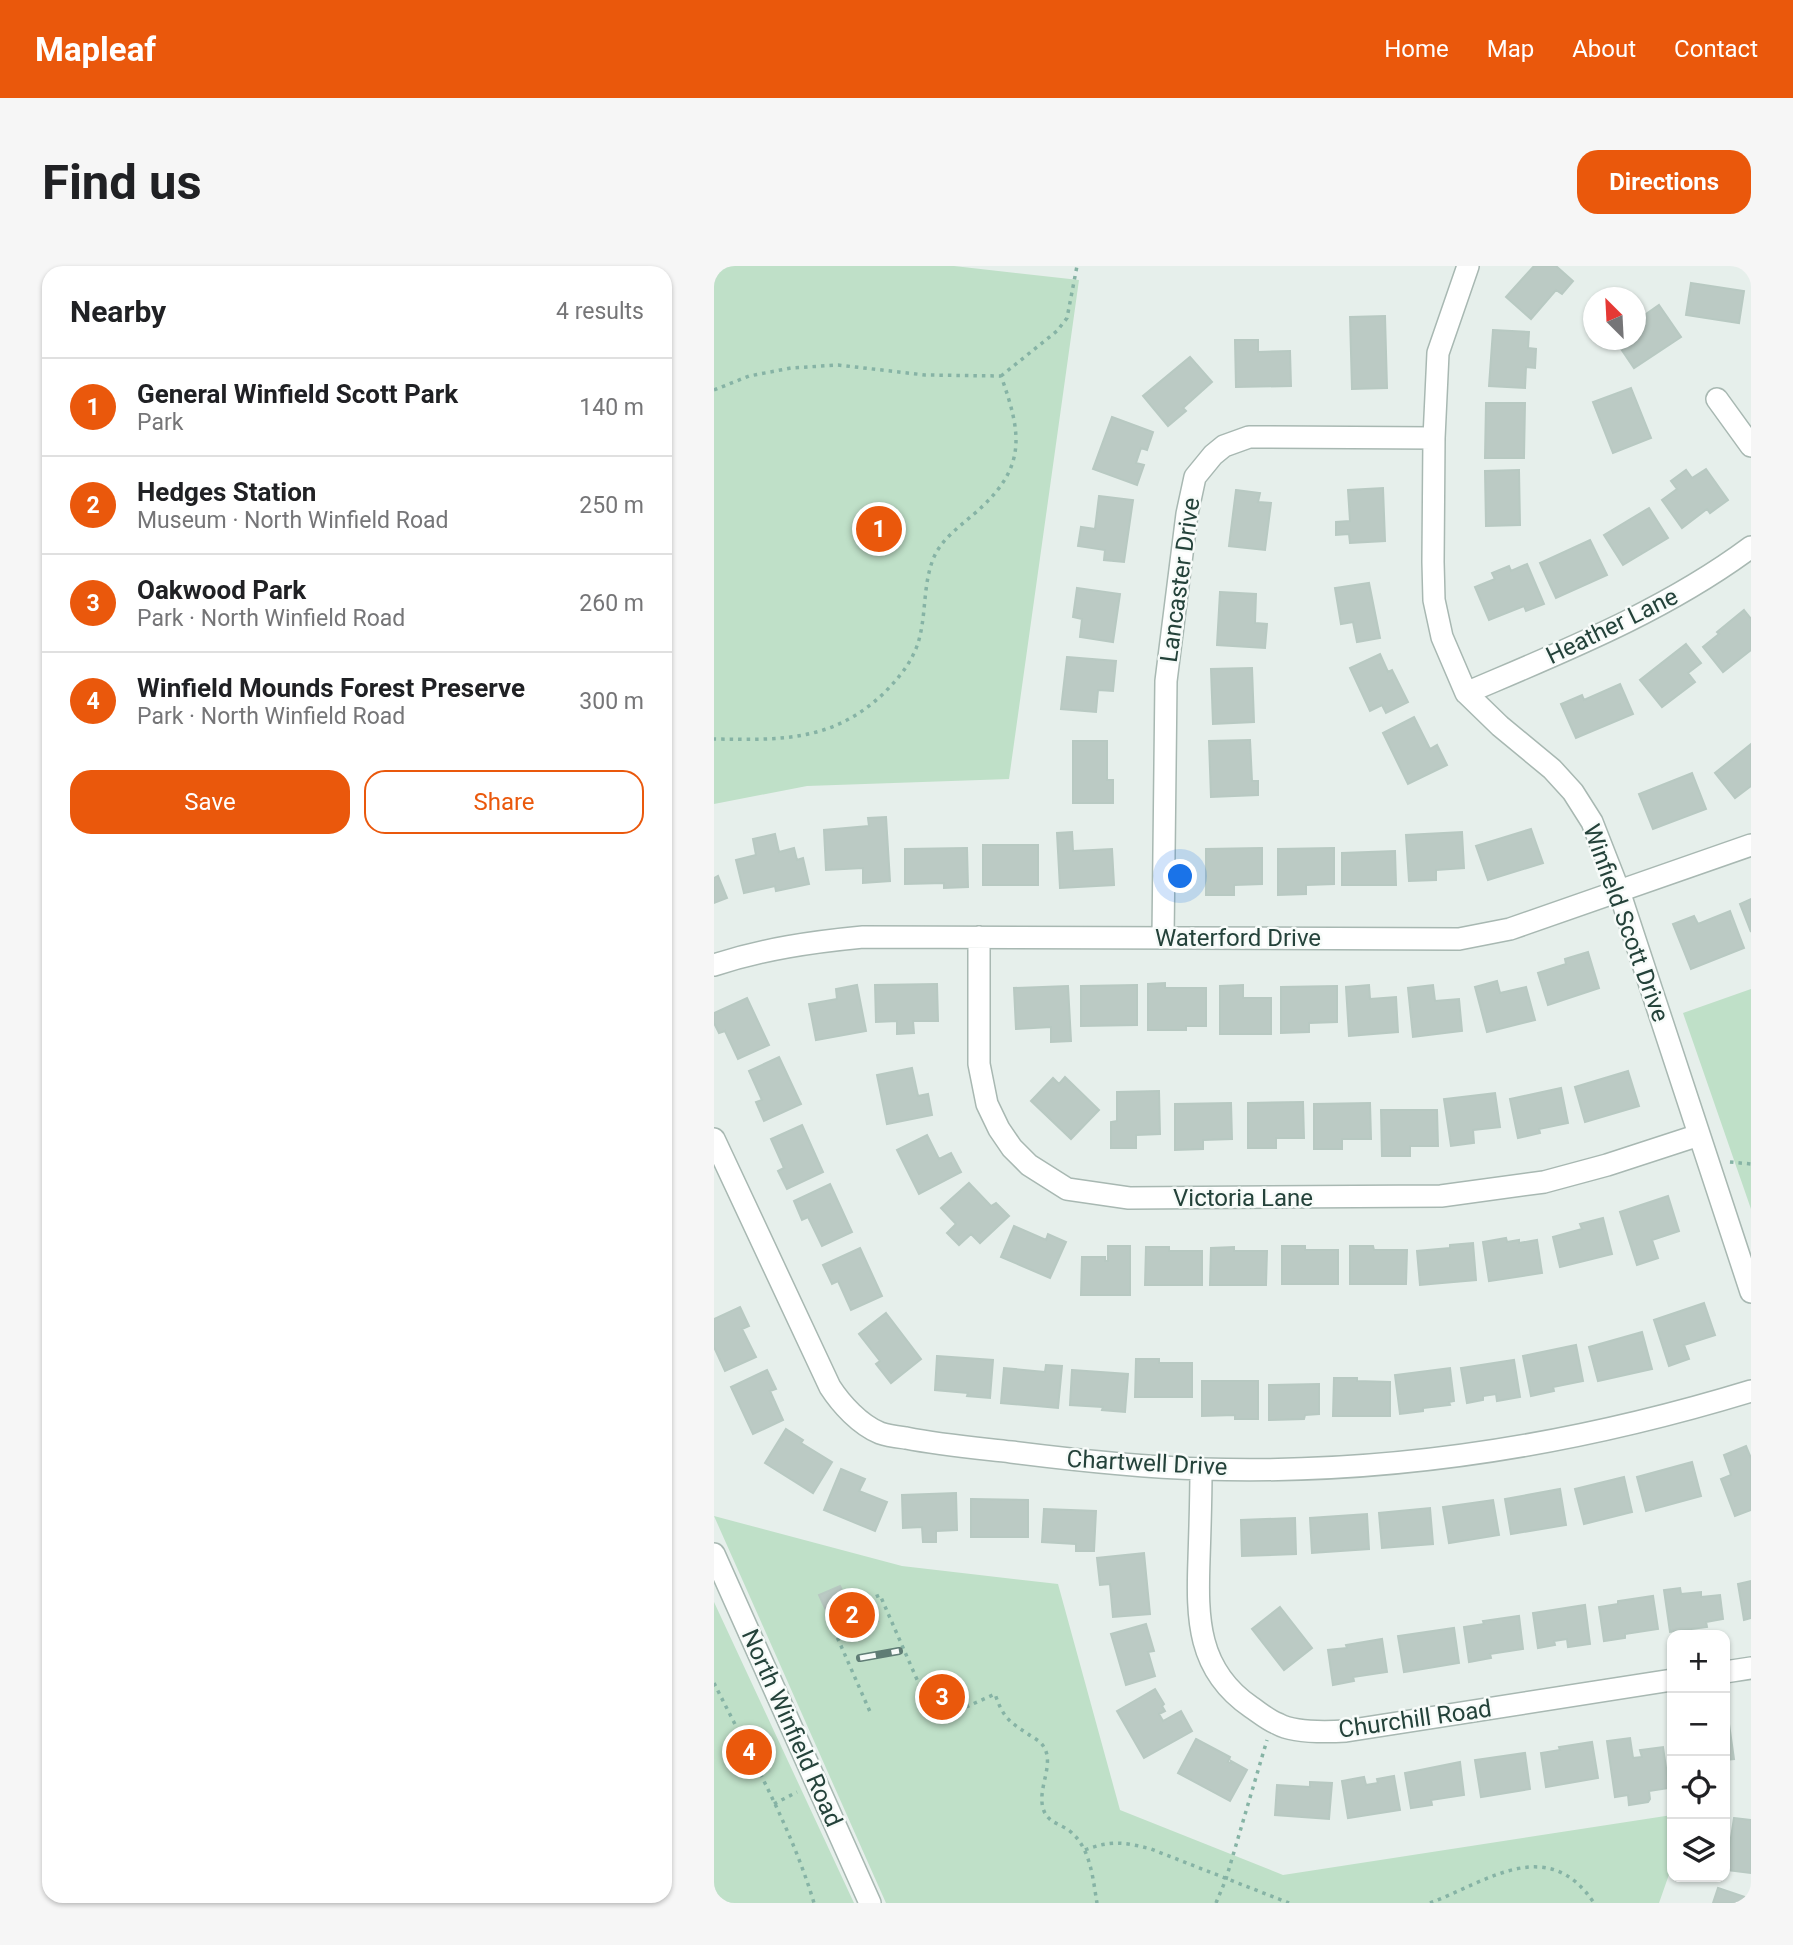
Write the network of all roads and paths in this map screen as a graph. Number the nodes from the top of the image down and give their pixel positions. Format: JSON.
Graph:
{"nodes":[{"id":1,"x":1077,"y":266,"type":"edge"},
{"id":2,"x":1468,"y":266,"type":"edge"},
{"id":3,"x":1001,"y":376,"type":"junction"},
{"id":4,"x":714,"y":390,"type":"edge"},
{"id":5,"x":1717,"y":399,"type":"dead end"},
{"id":6,"x":1434,"y":438,"type":"junction"},
{"id":7,"x":1751,"y":446,"type":"edge"},
{"id":8,"x":1751,"y":547,"type":"edge"},
{"id":9,"x":1466,"y":693,"type":"junction"},
{"id":10,"x":714,"y":739,"type":"edge"},
{"id":11,"x":1751,"y":845,"type":"edge"},
{"id":12,"x":1619,"y":891,"type":"junction"},
{"id":13,"x":979,"y":937,"type":"junction"},
{"id":14,"x":1163,"y":937,"type":"junction"},
{"id":15,"x":714,"y":965,"type":"edge"},
{"id":16,"x":1699,"y":1135,"type":"junction"},
{"id":17,"x":714,"y":1139,"type":"edge"},
{"id":18,"x":1751,"y":1292,"type":"edge"},
{"id":19,"x":1751,"y":1391,"type":"edge"},
{"id":20,"x":1201,"y":1469,"type":"junction"},
{"id":21,"x":714,"y":1554,"type":"edge"},
{"id":22,"x":868,"y":1600,"type":"dead end"},
{"id":23,"x":834,"y":1630,"type":"dead end"},
{"id":24,"x":1751,"y":1668,"type":"edge"},
{"id":25,"x":1730,"y":1671,"type":"edge"},
{"id":26,"x":1667,"y":1681,"type":"edge"},
{"id":27,"x":714,"y":1683,"type":"edge"},
{"id":28,"x":922,"y":1691,"type":"dead end"},
{"id":29,"x":966,"y":1707,"type":"dead end"},
{"id":30,"x":871,"y":1714,"type":"dead end"},
{"id":31,"x":1272,"y":1721,"type":"junction"},
{"id":32,"x":804,"y":1788,"type":"dead end"},
{"id":33,"x":774,"y":1804,"type":"junction"},
{"id":34,"x":1085,"y":1850,"type":"junction"},
{"id":35,"x":1226,"y":1879,"type":"junction"},
{"id":36,"x":1274,"y":1897,"type":"junction"},
{"id":37,"x":814,"y":1903,"type":"edge"},
{"id":38,"x":870,"y":1903,"type":"edge"},
{"id":39,"x":1097,"y":1903,"type":"edge"},
{"id":40,"x":1216,"y":1903,"type":"edge"},
{"id":41,"x":1278,"y":1903,"type":"edge"},
{"id":42,"x":1289,"y":1903,"type":"edge"},
{"id":43,"x":1430,"y":1903,"type":"edge"},
{"id":44,"x":1594,"y":1903,"type":"edge"}],
"edges":[{"from":1,"to":3,"type":"path"},
{"from":2,"to":6,"type":"street","name":"Winfield Scott Drive"},
{"from":3,"to":4,"type":"path"},
{"from":3,"to":10,"type":"path"},
{"from":5,"to":7,"type":"street"},
{"from":6,"to":9,"type":"street","name":"Winfield Scott Drive"},
{"from":6,"to":14,"type":"street","name":"Lancaster Drive"},
{"from":8,"to":9,"type":"street","name":"Heather Lane"},
{"from":9,"to":12,"type":"street","name":"Winfield Scott Drive"},
{"from":11,"to":12,"type":"street","name":"Waterford Drive"},
{"from":12,"to":14,"type":"street","name":"Waterford Drive"},
{"from":12,"to":16,"type":"street","name":"Winfield Scott Drive"},
{"from":13,"to":14,"type":"street","name":"Waterford Drive"},
{"from":13,"to":15,"type":"street","name":"Waterford Drive"},
{"from":13,"to":16,"type":"street","name":"Victoria Lane"},
{"from":16,"to":18,"type":"street","name":"Winfield Scott Drive"},
{"from":17,"to":20,"type":"street","name":"Chartwell Drive"},
{"from":19,"to":20,"type":"street","name":"Chartwell Drive"},
{"from":20,"to":31,"type":"street","name":"Churchill Road"},
{"from":21,"to":38,"type":"street","name":"North Winfield Road"},
{"from":22,"to":28,"type":"path"},
{"from":23,"to":30,"type":"path"},
{"from":24,"to":25,"type":"street"},
{"from":26,"to":31,"type":"street","name":"Churchill Road"},
{"from":27,"to":33,"type":"path"},
{"from":29,"to":34,"type":"path"},
{"from":31,"to":35,"type":"path"},
{"from":32,"to":33,"type":"path"},
{"from":33,"to":37,"type":"path"},
{"from":34,"to":35,"type":"path"},
{"from":34,"to":39,"type":"path"},
{"from":35,"to":36,"type":"path"},
{"from":35,"to":40,"type":"path"},
{"from":36,"to":41,"type":"path"},
{"from":36,"to":42,"type":"path"},
{"from":43,"to":44,"type":"path"}]}
